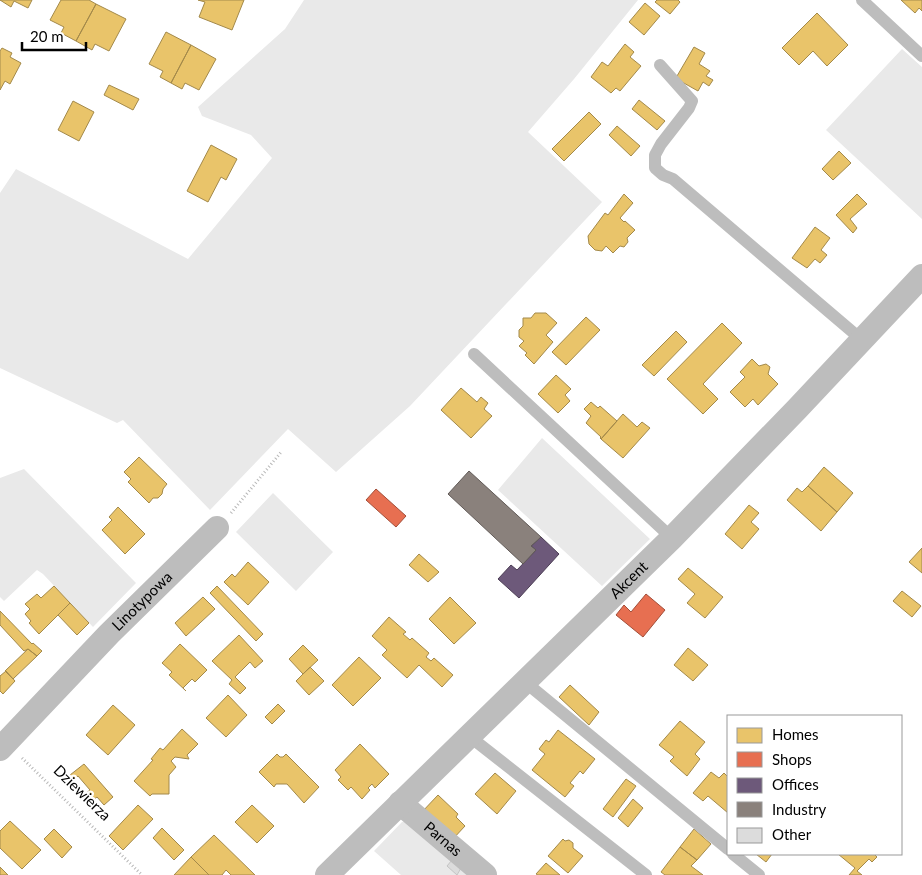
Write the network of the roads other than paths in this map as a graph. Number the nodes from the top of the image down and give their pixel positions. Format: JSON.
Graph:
{"nodes":[{"id":1,"x":862,"y":0,"type":"edge"},
{"id":2,"x":922,"y":56,"type":"edge"},
{"id":3,"x":660,"y":65,"type":"dead end"},
{"id":4,"x":922,"y":276,"type":"edge"},
{"id":5,"x":862,"y":340,"type":"junction"},
{"id":6,"x":474,"y":354,"type":"dead end"},
{"id":7,"x":217,"y":528,"type":"road end"},
{"id":8,"x":672,"y":538,"type":"junction"},
{"id":9,"x":525,"y":682,"type":"junction"},
{"id":10,"x":469,"y":736,"type":"junction"},
{"id":11,"x":2,"y":742,"type":"edge"},
{"id":12,"x":400,"y":803,"type":"junction"},
{"id":13,"x":727,"y":849,"type":"edge"},
{"id":14,"x":734,"y":855,"type":"edge"},
{"id":15,"x":327,"y":875,"type":"edge"},
{"id":16,"x":486,"y":875,"type":"edge"},
{"id":17,"x":646,"y":875,"type":"edge"},
{"id":18,"x":759,"y":875,"type":"edge"}],
"edges":[{"from":1,"to":2,"type":"lane"},
{"from":3,"to":5,"type":"lane"},
{"from":4,"to":5,"type":"street","name":"Akcent"},
{"from":5,"to":8,"type":"street","name":"Akcent"},
{"from":6,"to":8,"type":"lane"},
{"from":7,"to":11,"type":"street","name":"Linotypowa"},
{"from":8,"to":9,"type":"street","name":"Akcent"},
{"from":9,"to":10,"type":"street","name":"Akcent"},
{"from":9,"to":13,"type":"lane"},
{"from":10,"to":12,"type":"street","name":"Akcent"},
{"from":10,"to":17,"type":"lane"},
{"from":12,"to":15,"type":"street","name":"Akcent"},
{"from":12,"to":16,"type":"street","name":"Parnas"},
{"from":14,"to":18,"type":"lane"}]}
